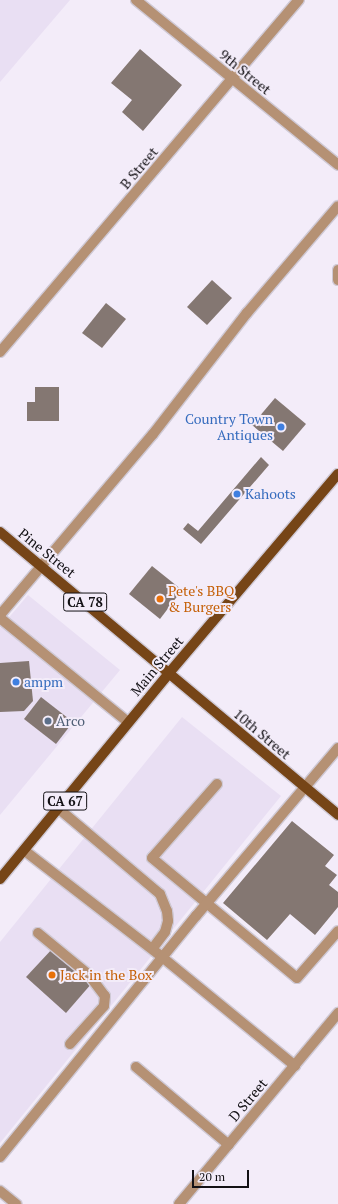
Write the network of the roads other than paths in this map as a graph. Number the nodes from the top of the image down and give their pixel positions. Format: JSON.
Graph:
{"nodes":[{"id":1,"x":136,"y":0,"type":"edge"},
{"id":2,"x":299,"y":0,"type":"edge"},
{"id":3,"x":233,"y":80,"type":"junction"},
{"id":4,"x":338,"y":165,"type":"edge"},
{"id":5,"x":338,"y":206,"type":"edge"},
{"id":6,"x":338,"y":270,"type":"edge"},
{"id":7,"x":338,"y":280,"type":"edge"},
{"id":8,"x":0,"y":352,"type":"edge"},
{"id":9,"x":338,"y":474,"type":"edge"},
{"id":10,"x":0,"y":532,"type":"edge"},
{"id":11,"x":40,"y":565,"type":"junction"},
{"id":12,"x":0,"y":615,"type":"edge"},
{"id":13,"x":0,"y":618,"type":"edge"},
{"id":14,"x":168,"y":672,"type":"junction"},
{"id":15,"x":128,"y":722,"type":"junction"},
{"id":16,"x":338,"y":748,"type":"edge"},
{"id":17,"x":217,"y":784,"type":"dead end"},
{"id":18,"x":304,"y":787,"type":"junction"},
{"id":19,"x":59,"y":809,"type":"junction"},
{"id":20,"x":338,"y":815,"type":"edge"},
{"id":21,"x":25,"y":851,"type":"junction"},
{"id":22,"x":0,"y":879,"type":"edge"},
{"id":23,"x":206,"y":905,"type":"junction"},
{"id":24,"x":338,"y":931,"type":"edge"},
{"id":25,"x":38,"y":933,"type":"dead end"},
{"id":26,"x":152,"y":949,"type":"junction"},
{"id":27,"x":162,"y":957,"type":"junction"},
{"id":28,"x":338,"y":1013,"type":"edge"},
{"id":29,"x":70,"y":1044,"type":"dead end"},
{"id":30,"x":295,"y":1066,"type":"junction"},
{"id":31,"x":136,"y":1067,"type":"dead end"},
{"id":32,"x":229,"y":1145,"type":"junction"},
{"id":33,"x":0,"y":1156,"type":"edge"},
{"id":34,"x":0,"y":1191,"type":"edge"},
{"id":35,"x":16,"y":1204,"type":"edge"},
{"id":36,"x":179,"y":1204,"type":"edge"}],
"edges":[{"from":1,"to":3,"type":"street","name":"9th Street"},
{"from":2,"to":3,"type":"street","name":"B Street"},
{"from":3,"to":4,"type":"street","name":"9th Street"},
{"from":3,"to":8,"type":"street","name":"B Street"},
{"from":5,"to":11,"type":"street"},
{"from":6,"to":7,"type":"street"},
{"from":9,"to":14,"type":"main road","name":"Main Street"},
{"from":10,"to":11,"type":"main road","name":"Pine Street","number":"CA 78"},
{"from":11,"to":12,"type":"street"},
{"from":11,"to":14,"type":"main road","name":"Pine Street","number":"CA 78"},
{"from":13,"to":15,"type":"street"},
{"from":14,"to":15,"type":"main road","name":"Main Street","number":"CA 67"},
{"from":14,"to":18,"type":"main road","name":"10th Street"},
{"from":15,"to":19,"type":"main road","name":"Main Street","number":"CA 67"},
{"from":16,"to":18,"type":"street"},
{"from":17,"to":23,"type":"street"},
{"from":18,"to":20,"type":"main road","name":"10th Street"},
{"from":18,"to":23,"type":"street"},
{"from":19,"to":21,"type":"main road","name":"Main Street","number":"CA 67"},
{"from":19,"to":26,"type":"street"},
{"from":21,"to":22,"type":"main road","name":"Main Street","number":"CA 67"},
{"from":21,"to":26,"type":"street"},
{"from":23,"to":24,"type":"street"},
{"from":23,"to":27,"type":"street"},
{"from":25,"to":29,"type":"street"},
{"from":26,"to":27,"type":"street"},
{"from":27,"to":30,"type":"street"},
{"from":27,"to":33,"type":"street"},
{"from":28,"to":30,"type":"street","name":"D Street"},
{"from":30,"to":32,"type":"street","name":"D Street"},
{"from":31,"to":32,"type":"street"},
{"from":32,"to":36,"type":"street","name":"D Street"},
{"from":34,"to":35,"type":"street"}]}
